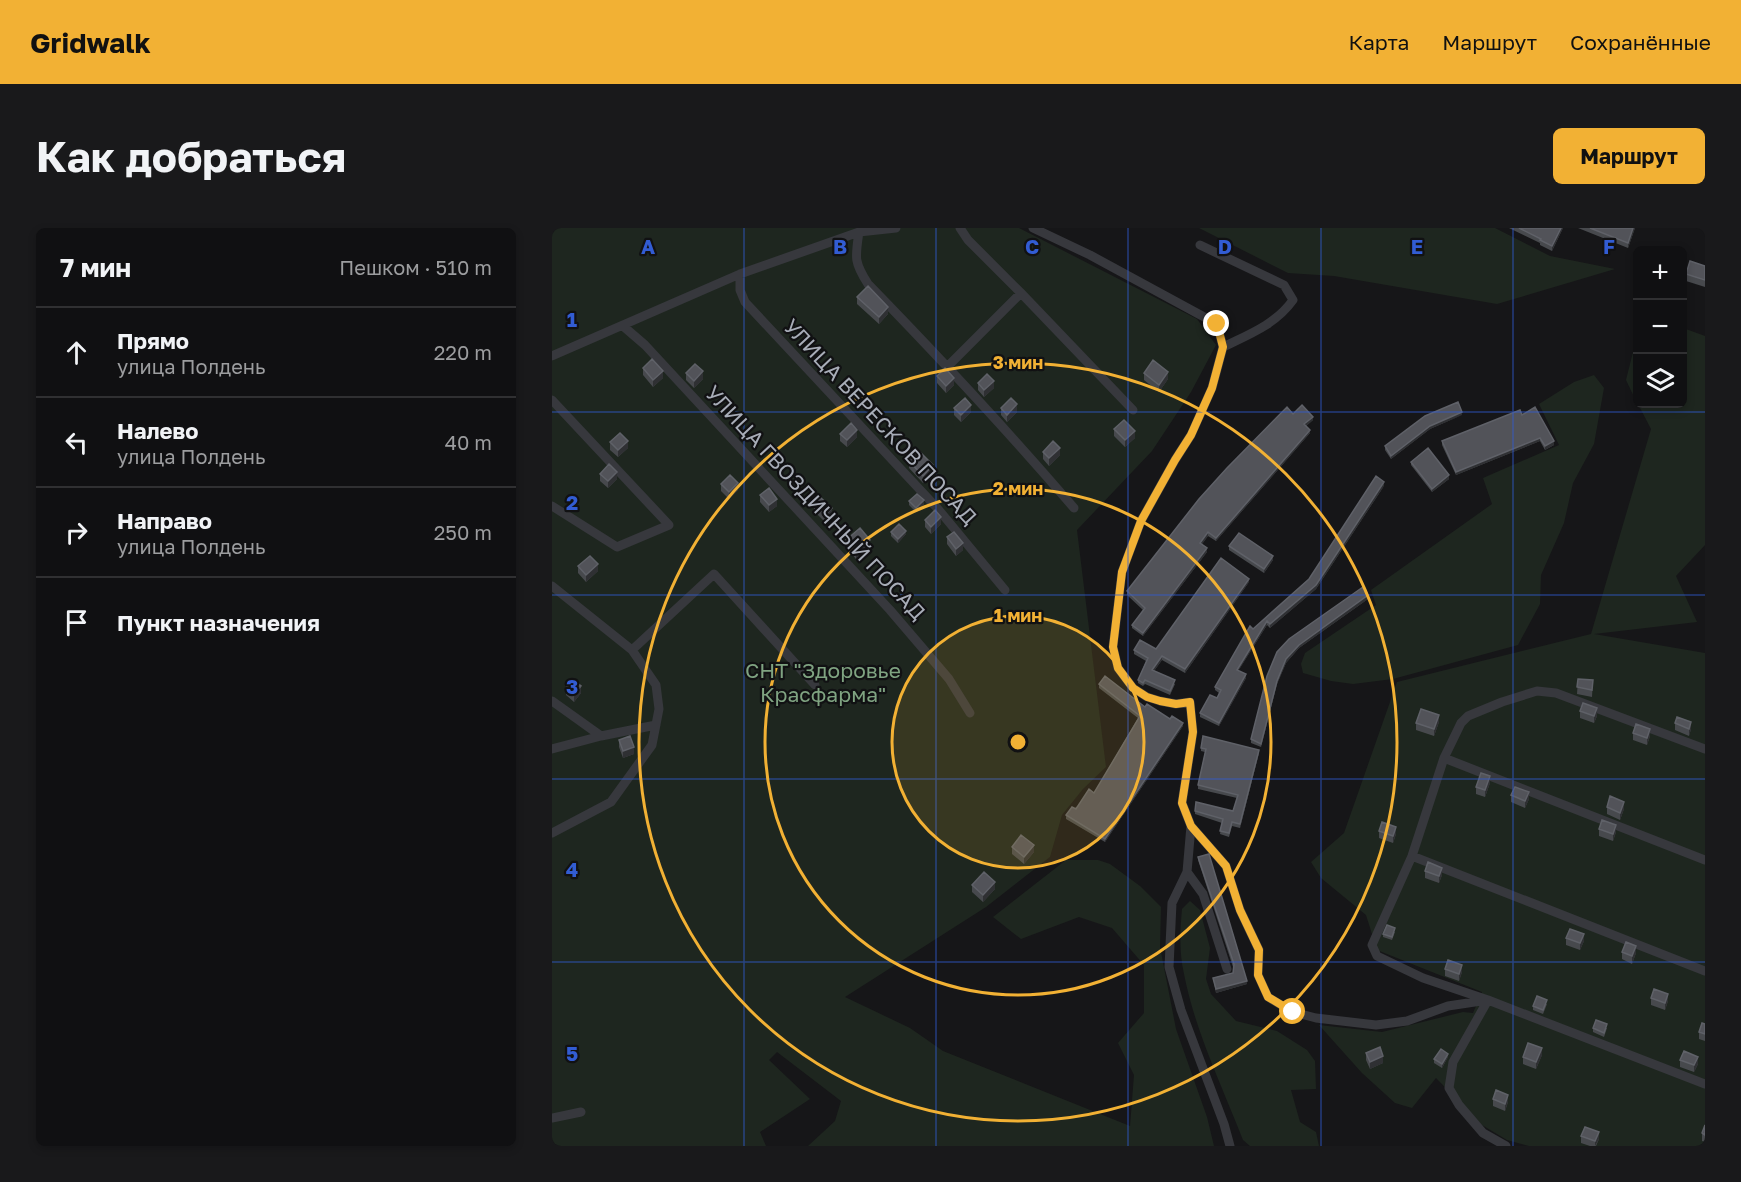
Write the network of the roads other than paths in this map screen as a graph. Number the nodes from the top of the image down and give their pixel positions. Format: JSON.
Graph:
{"nodes":[{"id":1,"x":896,"y":228,"type":"edge"},
{"id":2,"x":960,"y":228,"type":"edge"},
{"id":3,"x":1033,"y":228,"type":"edge"},
{"id":4,"x":859,"y":232,"type":"junction"},
{"id":5,"x":1200,"y":245,"type":"dead end"},
{"id":6,"x":740,"y":274,"type":"junction"},
{"id":7,"x":1022,"y":293,"type":"junction"},
{"id":8,"x":623,"y":326,"type":"junction"},
{"id":9,"x":1223,"y":347,"type":"junction"},
{"id":10,"x":552,"y":356,"type":"edge"},
{"id":11,"x":948,"y":366,"type":"junction"},
{"id":12,"x":552,"y":400,"type":"edge"},
{"id":13,"x":1133,"y":410,"type":"dead end"},
{"id":14,"x":552,"y":506,"type":"edge"},
{"id":15,"x":1074,"y":508,"type":"dead end"},
{"id":16,"x":552,"y":586,"type":"edge"},
{"id":17,"x":1005,"y":590,"type":"dead end"},
{"id":18,"x":632,"y":650,"type":"junction"},
{"id":19,"x":815,"y":685,"type":"dead end"},
{"id":20,"x":552,"y":701,"type":"edge"},
{"id":21,"x":970,"y":713,"type":"dead end"},
{"id":22,"x":656,"y":725,"type":"junction"},
{"id":23,"x":601,"y":736,"type":"junction"},
{"id":24,"x":552,"y":741,"type":"edge"},
{"id":25,"x":557,"y":748,"type":"edge"},
{"id":26,"x":1705,"y":749,"type":"edge"},
{"id":27,"x":1444,"y":758,"type":"junction"},
{"id":28,"x":1191,"y":826,"type":"junction"},
{"id":29,"x":552,"y":834,"type":"edge"},
{"id":30,"x":1412,"y":856,"type":"junction"},
{"id":31,"x":1705,"y":860,"type":"edge"},
{"id":32,"x":1187,"y":873,"type":"junction"},
{"id":33,"x":1227,"y":969,"type":"dead end"},
{"id":34,"x":1705,"y":971,"type":"edge"},
{"id":35,"x":1488,"y":1000,"type":"junction"},
{"id":36,"x":1705,"y":1084,"type":"edge"},
{"id":37,"x":581,"y":1112,"type":"dead end"},
{"id":38,"x":552,"y":1118,"type":"edge"},
{"id":39,"x":1230,"y":1146,"type":"edge"},
{"id":40,"x":1506,"y":1146,"type":"edge"}],
"edges":[{"from":1,"to":4,"type":"street"},
{"from":2,"to":7,"type":"street"},
{"from":3,"to":9,"type":"street"},
{"from":4,"to":6,"type":"street"},
{"from":4,"to":11,"type":"street"},
{"from":5,"to":9,"type":"street"},
{"from":6,"to":8,"type":"street"},
{"from":6,"to":17,"type":"street","name":"УЛИЦА ВЕРЕСКОВ ПОСАД"},
{"from":7,"to":11,"type":"street"},
{"from":7,"to":13,"type":"street"},
{"from":8,"to":10,"type":"street"},
{"from":8,"to":21,"type":"street","name":"УЛИЦА ГВОЗДИЧНЫЙ ПОСАД"},
{"from":9,"to":28,"type":"street"},
{"from":11,"to":15,"type":"street"},
{"from":12,"to":14,"type":"street"},
{"from":16,"to":18,"type":"street"},
{"from":18,"to":19,"type":"street"},
{"from":18,"to":22,"type":"street"},
{"from":20,"to":23,"type":"street"},
{"from":22,"to":23,"type":"street"},
{"from":22,"to":29,"type":"street"},
{"from":23,"to":25,"type":"street"},
{"from":24,"to":25,"type":"street"},
{"from":26,"to":27,"type":"street"},
{"from":27,"to":30,"type":"street"},
{"from":27,"to":31,"type":"street"},
{"from":28,"to":32,"type":"street"},
{"from":28,"to":35,"type":"street"},
{"from":30,"to":34,"type":"street"},
{"from":30,"to":35,"type":"street"},
{"from":32,"to":33,"type":"street"},
{"from":32,"to":39,"type":"street"},
{"from":35,"to":36,"type":"street"},
{"from":35,"to":40,"type":"street"},
{"from":37,"to":38,"type":"street"}]}
